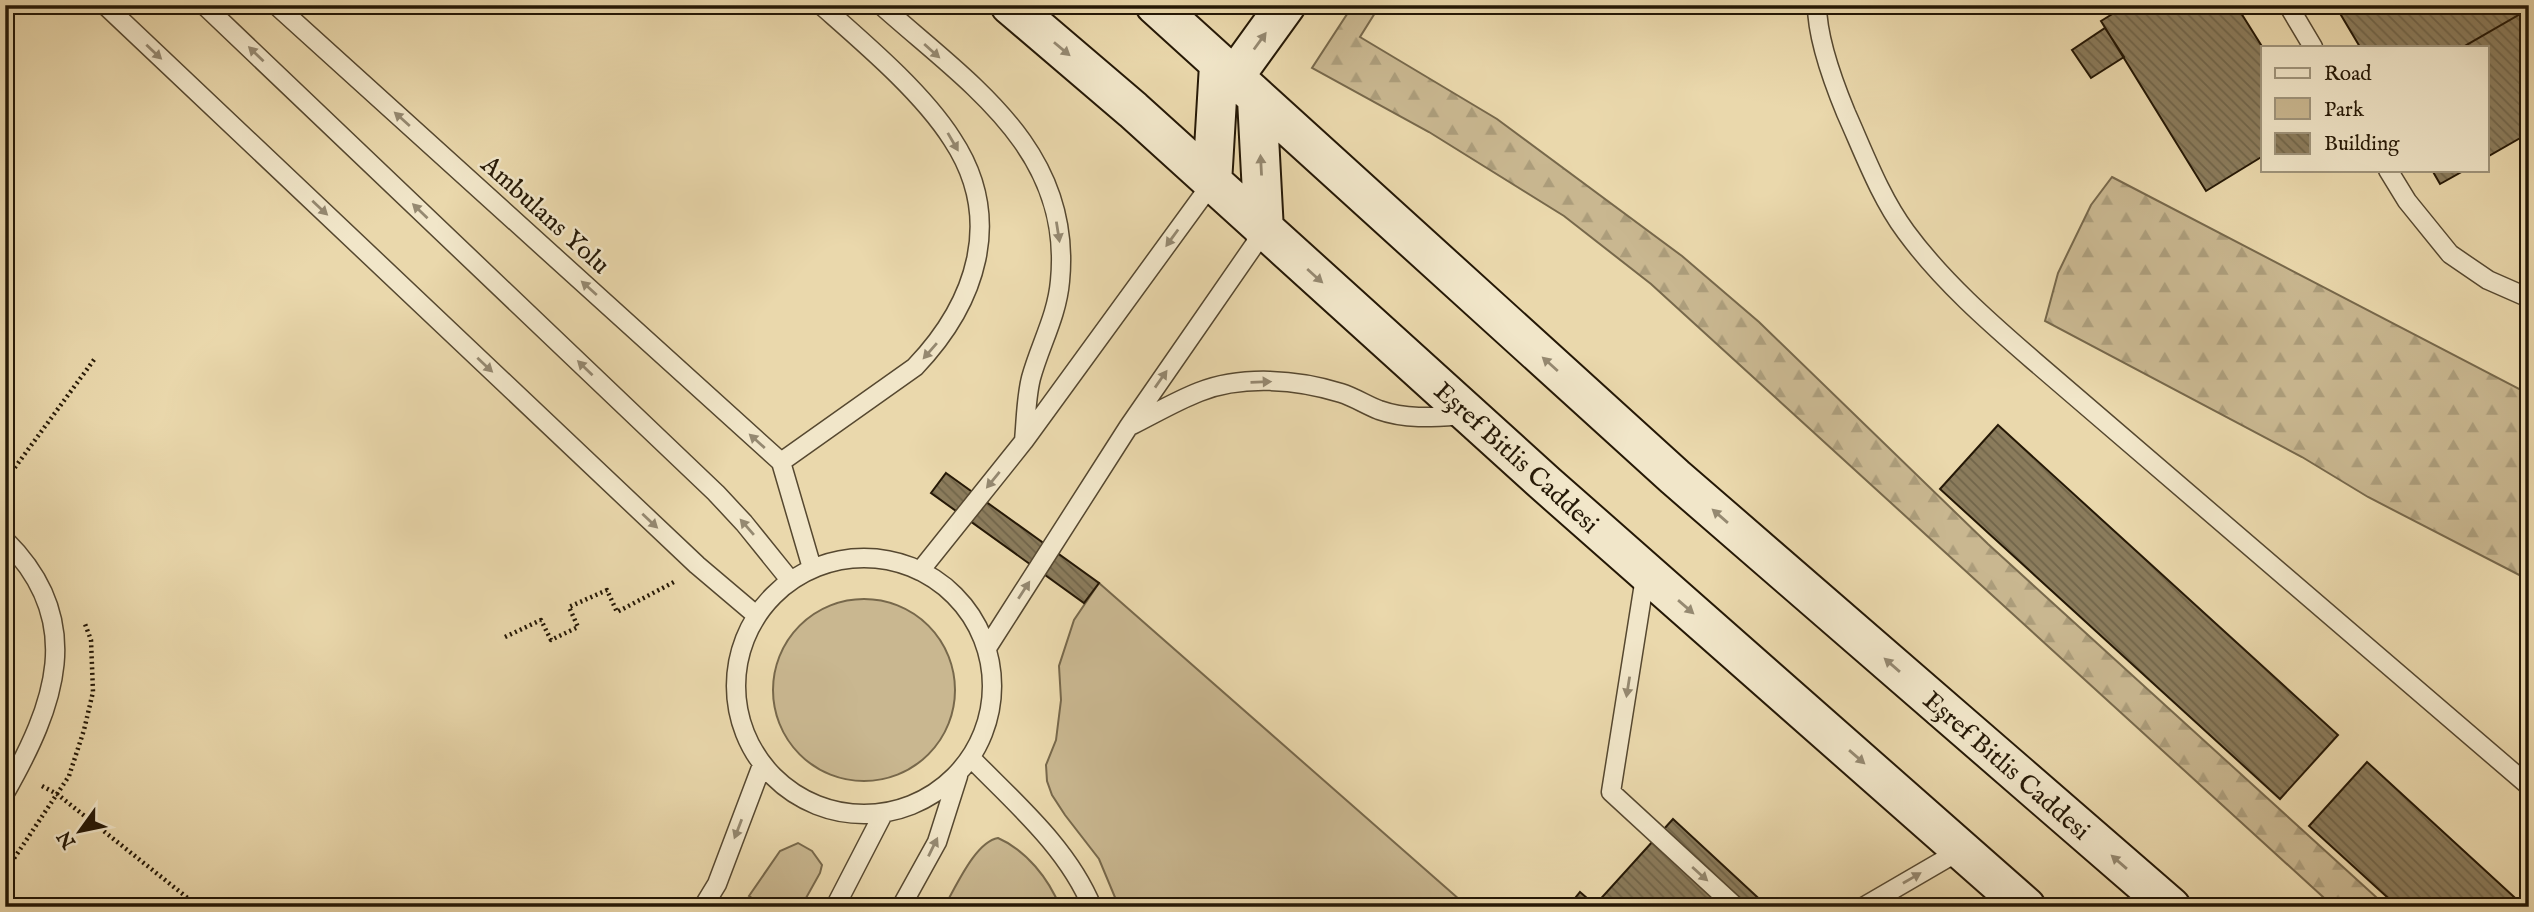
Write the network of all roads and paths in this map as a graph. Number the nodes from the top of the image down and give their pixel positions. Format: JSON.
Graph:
{"nodes":[{"id":1,"x":105,"y":5,"type":"edge"},
{"id":2,"x":204,"y":5,"type":"edge"},
{"id":3,"x":276,"y":5,"type":"edge"},
{"id":4,"x":821,"y":5,"type":"edge"},
{"id":5,"x":881,"y":5,"type":"edge"},
{"id":6,"x":1010,"y":5,"type":"edge"},
{"id":7,"x":1155,"y":5,"type":"edge"},
{"id":8,"x":1286,"y":5,"type":"edge"},
{"id":9,"x":1817,"y":5,"type":"edge"},
{"id":10,"x":2288,"y":5,"type":"edge"},
{"id":11,"x":2313,"y":46,"type":"edge"},
{"id":12,"x":1237,"y":80,"type":"junction"},
{"id":13,"x":2389,"y":172,"type":"edge"},
{"id":14,"x":1212,"y":183,"type":"junction"},
{"id":15,"x":1264,"y":231,"type":"junction"},
{"id":16,"x":2529,"y":298,"type":"edge"},
{"id":17,"x":96,"y":357,"type":"dead end"},
{"id":18,"x":1470,"y":414,"type":"junction"},
{"id":19,"x":1129,"y":426,"type":"junction"},
{"id":20,"x":1024,"y":441,"type":"junction"},
{"id":21,"x":781,"y":462,"type":"junction"},
{"id":22,"x":5,"y":481,"type":"edge"},
{"id":23,"x":5,"y":540,"type":"edge"},
{"id":24,"x":697,"y":565,"type":"junction"},
{"id":25,"x":812,"y":568,"type":"junction"},
{"id":26,"x":920,"y":571,"type":"junction"},
{"id":27,"x":1646,"y":571,"type":"junction"},
{"id":28,"x":790,"y":580,"type":"junction"},
{"id":29,"x":756,"y":615,"type":"junction"},
{"id":30,"x":505,"y":637,"type":"dead end"},
{"id":31,"x":987,"y":648,"type":"junction"},
{"id":32,"x":971,"y":758,"type":"junction"},
{"id":33,"x":762,"y":765,"type":"junction"},
{"id":34,"x":11,"y":768,"type":"edge"},
{"id":35,"x":958,"y":776,"type":"junction"},
{"id":36,"x":2529,"y":786,"type":"edge"},
{"id":37,"x":5,"y":793,"type":"edge"},
{"id":38,"x":883,"y":814,"type":"junction"},
{"id":39,"x":1961,"y":850,"type":"junction"},
{"id":40,"x":199,"y":907,"type":"edge"},
{"id":41,"x":703,"y":907,"type":"edge"},
{"id":42,"x":835,"y":907,"type":"edge"},
{"id":43,"x":901,"y":907,"type":"edge"},
{"id":44,"x":1092,"y":907,"type":"edge"},
{"id":45,"x":1736,"y":907,"type":"edge"},
{"id":46,"x":1863,"y":907,"type":"edge"},
{"id":47,"x":2026,"y":907,"type":"edge"},
{"id":48,"x":2171,"y":907,"type":"edge"}],
"edges":[{"from":1,"to":24,"type":"lane","one_way":true},
{"from":28,"to":2,"type":"lane","one_way":true},
{"from":21,"to":3,"type":"lane","name":"Ambulans Yolu","one_way":true},
{"from":4,"to":21,"type":"lane","one_way":true},
{"from":5,"to":20,"type":"lane","one_way":true},
{"from":6,"to":14,"type":"main road","name":"Eşref Bitlis Caddesi","one_way":true},
{"from":7,"to":12,"type":"main road","name":"Eşref Bitlis Caddesi"},
{"from":12,"to":8,"type":"main road","one_way":true},
{"from":9,"to":36,"type":"lane"},
{"from":10,"to":11,"type":"lane"},
{"from":12,"to":14,"type":"main road"},
{"from":15,"to":12,"type":"main road","one_way":true},
{"from":48,"to":12,"type":"main road","name":"Eşref Bitlis Caddesi","one_way":true},
{"from":13,"to":16,"type":"lane"},
{"from":14,"to":15,"type":"main road","name":"Eşref Bitlis Caddesi"},
{"from":14,"to":20,"type":"lane","one_way":true},
{"from":15,"to":18,"type":"main road","name":"Eşref Bitlis Caddesi","one_way":true},
{"from":19,"to":15,"type":"lane","one_way":true},
{"from":17,"to":22,"type":"path"},
{"from":19,"to":18,"type":"lane","one_way":true},
{"from":18,"to":27,"type":"main road","name":"Eşref Bitlis Caddesi"},
{"from":31,"to":19,"type":"lane","one_way":true},
{"from":20,"to":26,"type":"lane","one_way":true},
{"from":21,"to":25,"type":"lane"},
{"from":23,"to":34,"type":"lane"},
{"from":24,"to":29,"type":"lane"},
{"from":24,"to":30,"type":"path"},
{"from":25,"to":26,"type":"lane"},
{"from":25,"to":28,"type":"lane"},
{"from":26,"to":31,"type":"lane"},
{"from":27,"to":39,"type":"main road","name":"Eşref Bitlis Caddesi","one_way":true},
{"from":27,"to":45,"type":"lane","one_way":true},
{"from":28,"to":29,"type":"lane"},
{"from":29,"to":33,"type":"lane"},
{"from":31,"to":32,"type":"lane"},
{"from":32,"to":35,"type":"lane"},
{"from":32,"to":44,"type":"lane"},
{"from":33,"to":38,"type":"lane"},
{"from":33,"to":41,"type":"lane","one_way":true},
{"from":34,"to":37,"type":"lane"},
{"from":34,"to":40,"type":"path"},
{"from":35,"to":38,"type":"lane"},
{"from":43,"to":35,"type":"lane","one_way":true},
{"from":38,"to":42,"type":"lane"},
{"from":46,"to":39,"type":"lane","one_way":true},
{"from":39,"to":47,"type":"main road","name":"Eşref Bitlis Caddesi"}]}
